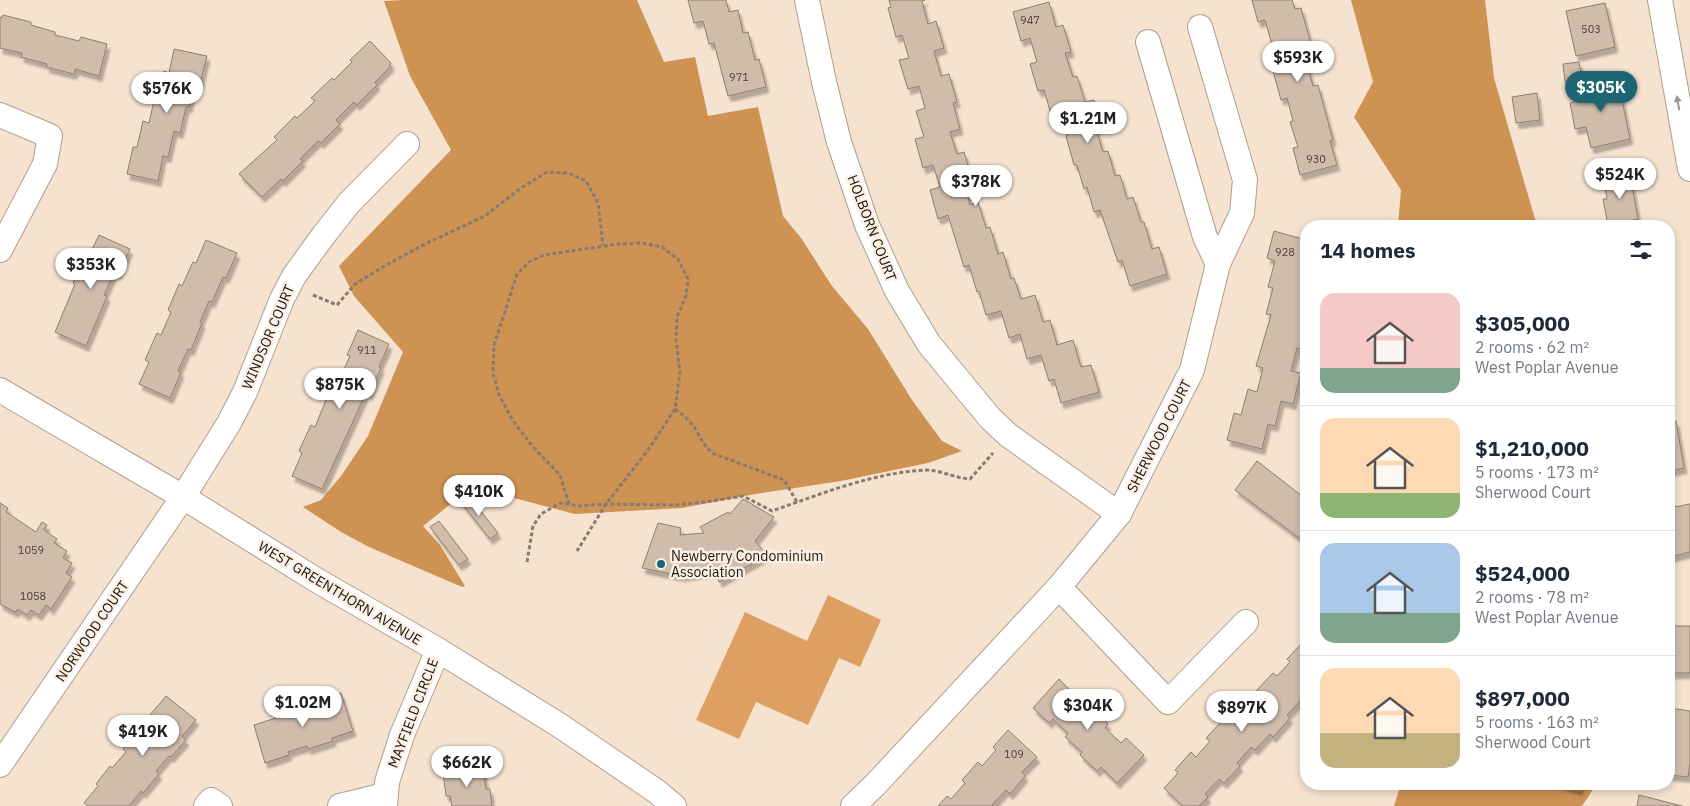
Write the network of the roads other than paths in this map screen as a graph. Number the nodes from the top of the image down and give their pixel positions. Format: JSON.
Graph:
{"nodes":[{"id":1,"x":807,"y":0,"type":"edge"},
{"id":2,"x":1660,"y":0,"type":"edge"},
{"id":3,"x":1200,"y":27,"type":"dead end"},
{"id":4,"x":1148,"y":42,"type":"dead end"},
{"id":5,"x":0,"y":115,"type":"edge"},
{"id":6,"x":408,"y":144,"type":"dead end"},
{"id":7,"x":1690,"y":169,"type":"edge"},
{"id":8,"x":0,"y":250,"type":"edge"},
{"id":9,"x":1218,"y":264,"type":"junction"},
{"id":10,"x":0,"y":390,"type":"edge"},
{"id":11,"x":183,"y":497,"type":"junction"},
{"id":12,"x":1119,"y":514,"type":"junction"},
{"id":13,"x":1059,"y":587,"type":"junction"},
{"id":14,"x":1246,"y":622,"type":"dead end"},
{"id":15,"x":438,"y":650,"type":"junction"},
{"id":16,"x":0,"y":765,"type":"edge"},
{"id":17,"x":384,"y":801,"type":"edge"},
{"id":18,"x":206,"y":806,"type":"edge"},
{"id":19,"x":220,"y":806,"type":"edge"},
{"id":20,"x":340,"y":806,"type":"edge"},
{"id":21,"x":674,"y":806,"type":"edge"},
{"id":22,"x":853,"y":806,"type":"edge"}],
"edges":[{"from":1,"to":12,"type":"street","name":"HOLBORN COURT"},
{"from":7,"to":2,"type":"street","one_way":true},
{"from":3,"to":9,"type":"street","name":"SHERWOOD COURT"},
{"from":4,"to":9,"type":"street"},
{"from":5,"to":8,"type":"street"},
{"from":6,"to":11,"type":"street","name":"WINDSOR COURT"},
{"from":9,"to":12,"type":"street","name":"SHERWOOD COURT"},
{"from":10,"to":11,"type":"street","name":"WEST GREENTHORN AVENUE"},
{"from":11,"to":15,"type":"street","name":"WEST GREENTHORN AVENUE"},
{"from":11,"to":16,"type":"street","name":"NORWOOD COURT"},
{"from":12,"to":13,"type":"street","name":"SHERWOOD COURT"},
{"from":13,"to":14,"type":"street"},
{"from":13,"to":22,"type":"street","name":"SHERWOOD COURT"},
{"from":15,"to":17,"type":"street","name":"MAYFIELD CIRCLE"},
{"from":15,"to":21,"type":"street","name":"WEST GREENTHORN AVENUE"},
{"from":17,"to":20,"type":"street"},
{"from":18,"to":19,"type":"street"}]}
